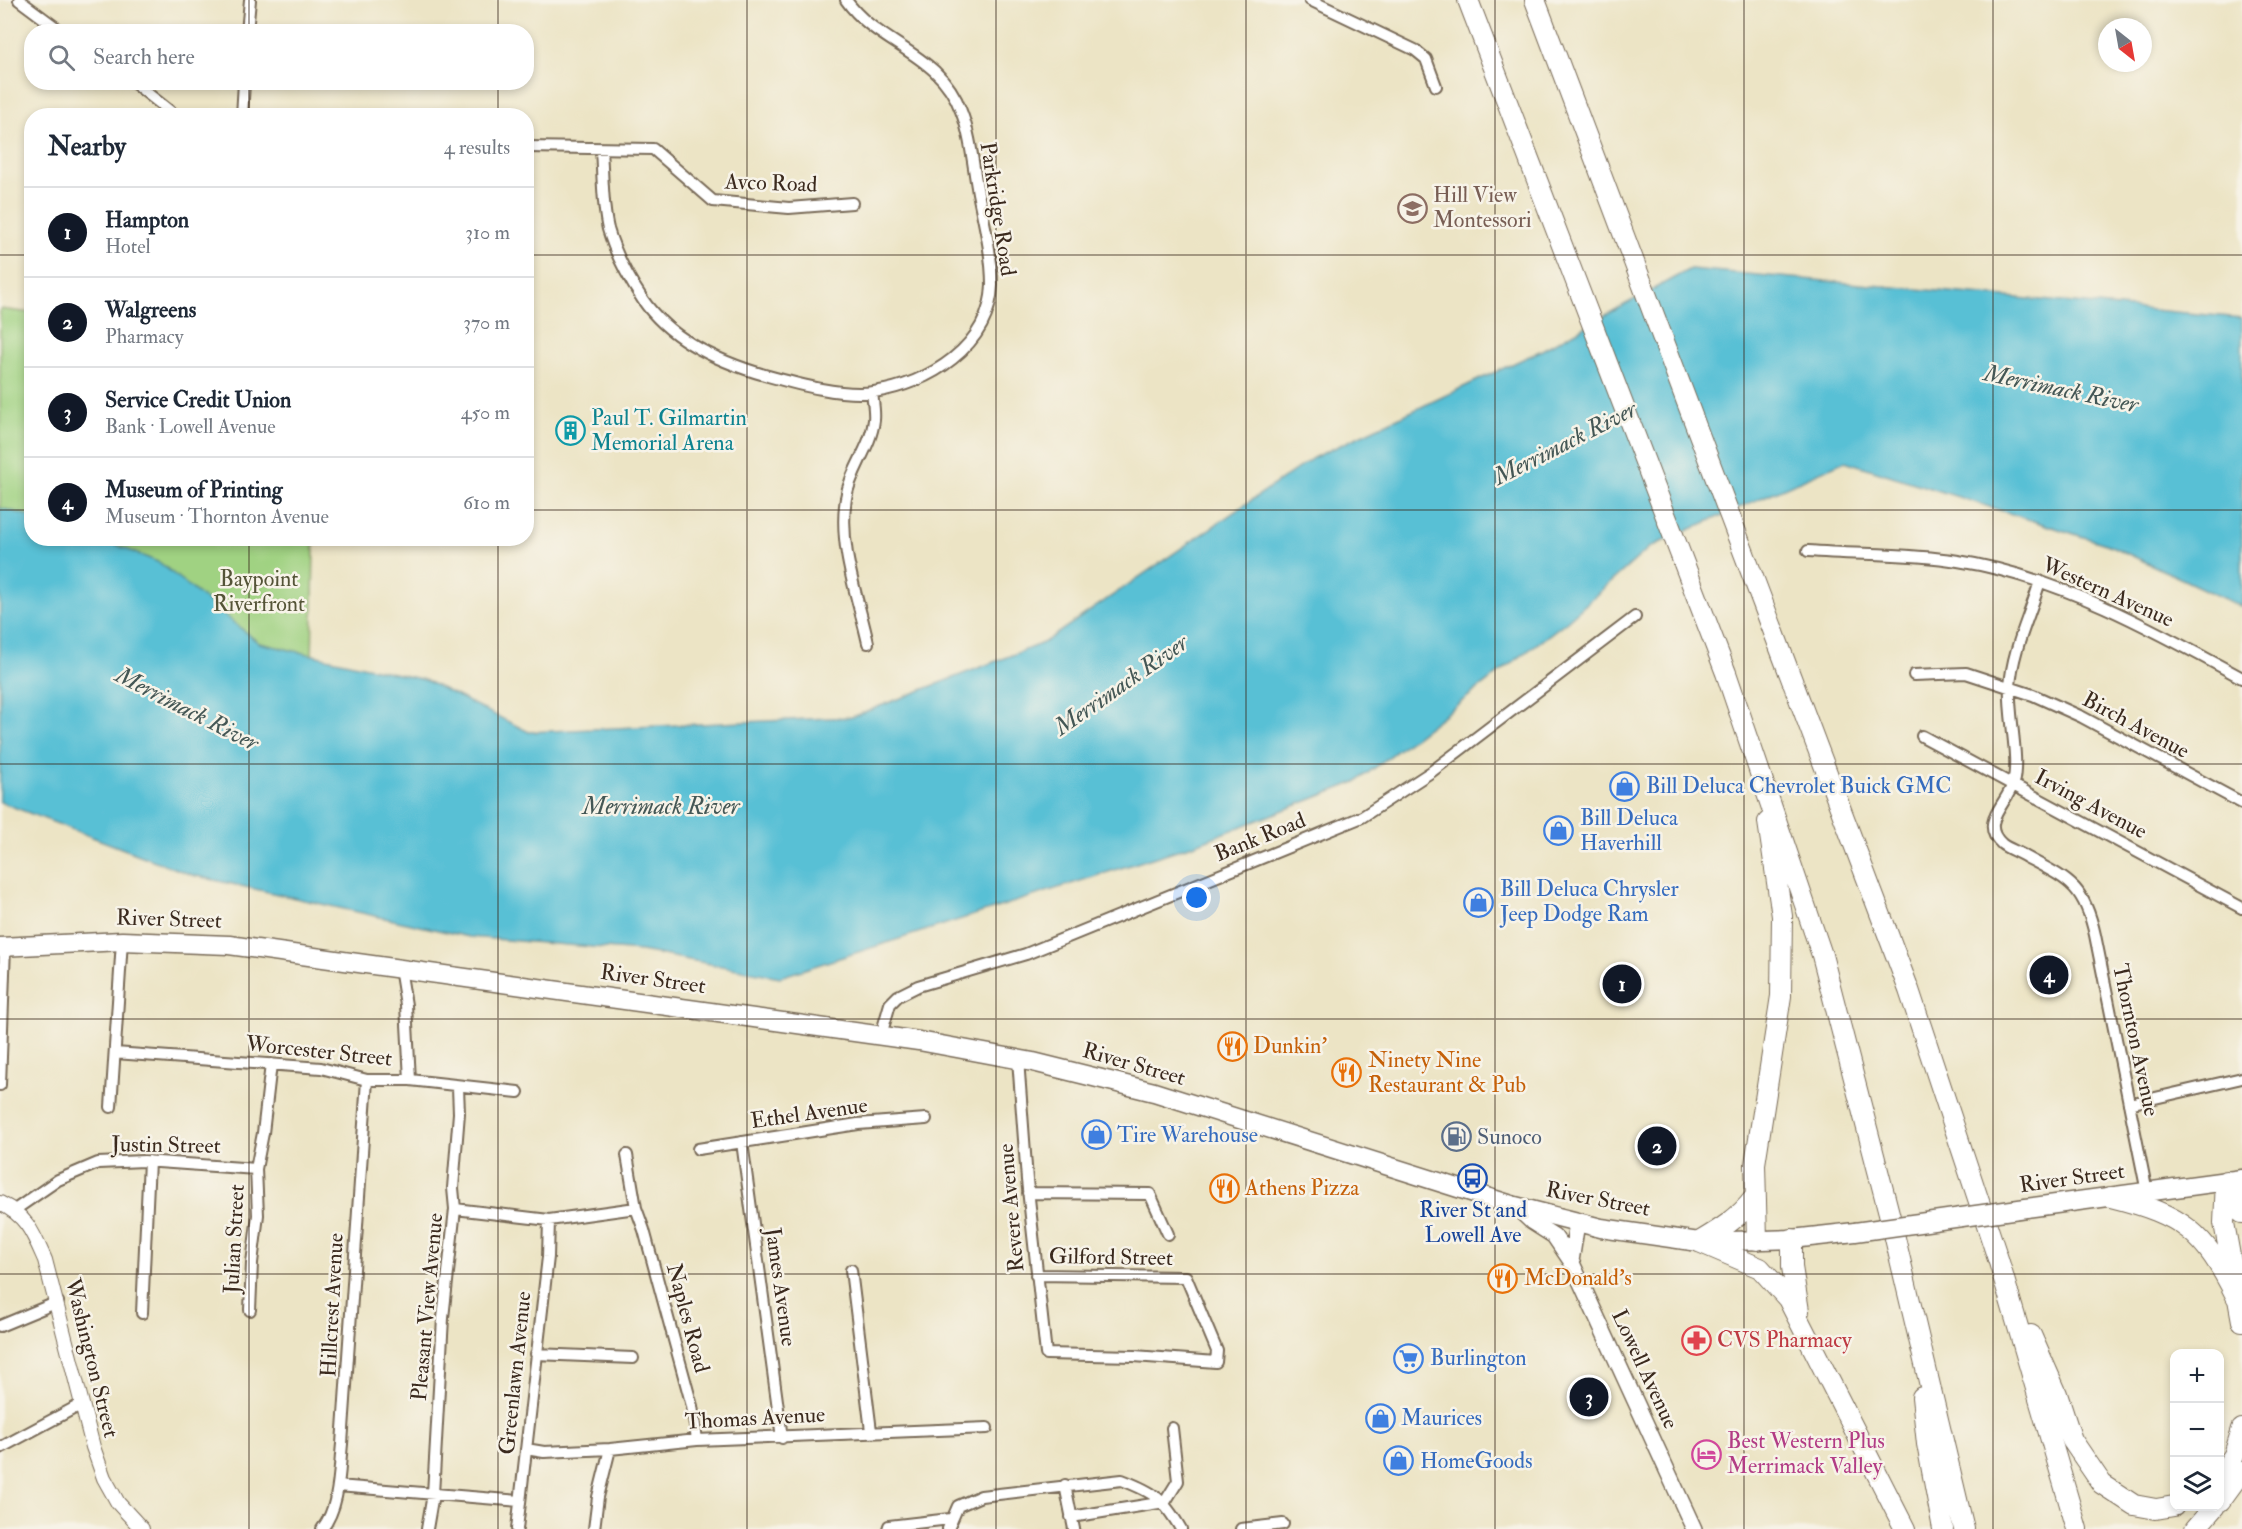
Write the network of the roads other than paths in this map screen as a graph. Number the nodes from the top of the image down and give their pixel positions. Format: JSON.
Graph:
{"nodes":[{"id":1,"x":19,"y":0,"type":"edge"},
{"id":2,"x":250,"y":0,"type":"edge"},
{"id":3,"x":846,"y":0,"type":"edge"},
{"id":4,"x":1310,"y":0,"type":"edge"},
{"id":5,"x":1467,"y":0,"type":"edge"},
{"id":6,"x":1535,"y":0,"type":"edge"},
{"id":7,"x":51,"y":24,"type":"edge"},
{"id":8,"x":248,"y":24,"type":"edge"},
{"id":9,"x":1436,"y":86,"type":"dead end"},
{"id":10,"x":143,"y":90,"type":"edge"},
{"id":11,"x":244,"y":90,"type":"edge"},
{"id":12,"x":166,"y":108,"type":"edge"},
{"id":13,"x":242,"y":108,"type":"edge"},
{"id":14,"x":534,"y":147,"type":"edge"},
{"id":15,"x":601,"y":150,"type":"junction"},
{"id":16,"x":852,"y":203,"type":"dead end"},
{"id":17,"x":872,"y":393,"type":"junction"},
{"id":18,"x":1808,"y":551,"type":"dead end"},
{"id":19,"x":2040,"y":581,"type":"junction"},
{"id":20,"x":1635,"y":618,"type":"dead end"},
{"id":21,"x":868,"y":644,"type":"dead end"},
{"id":22,"x":1914,"y":675,"type":"dead end"},
{"id":23,"x":2242,"y":678,"type":"edge"},
{"id":24,"x":2010,"y":688,"type":"junction"},
{"id":25,"x":1922,"y":736,"type":"dead end"},
{"id":26,"x":1761,"y":769,"type":"junction"},
{"id":27,"x":2013,"y":784,"type":"junction"},
{"id":28,"x":2242,"y":803,"type":"edge"},
{"id":29,"x":2242,"y":908,"type":"edge"},
{"id":30,"x":122,"y":941,"type":"junction"},
{"id":31,"x":2,"y":946,"type":"edge"},
{"id":32,"x":400,"y":968,"type":"junction"},
{"id":33,"x":881,"y":1035,"type":"junction"},
{"id":34,"x":115,"y":1053,"type":"junction"},
{"id":35,"x":1018,"y":1059,"type":"junction"},
{"id":36,"x":270,"y":1064,"type":"junction"},
{"id":37,"x":2242,"y":1078,"type":"edge"},
{"id":38,"x":367,"y":1080,"type":"junction"},
{"id":39,"x":410,"y":1080,"type":"junction"},
{"id":40,"x":0,"y":1085,"type":"edge"},
{"id":41,"x":458,"y":1087,"type":"junction"},
{"id":42,"x":518,"y":1092,"type":"dead end"},
{"id":43,"x":2129,"y":1104,"type":"junction"},
{"id":44,"x":111,"y":1107,"type":"dead end"},
{"id":45,"x":926,"y":1119,"type":"dead end"},
{"id":46,"x":742,"y":1142,"type":"junction"},
{"id":47,"x":698,"y":1149,"type":"dead end"},
{"id":48,"x":627,"y":1155,"type":"dead end"},
{"id":49,"x":148,"y":1161,"type":"junction"},
{"id":50,"x":256,"y":1169,"type":"junction"},
{"id":51,"x":2234,"y":1180,"type":"edge"},
{"id":52,"x":2147,"y":1192,"type":"junction"},
{"id":53,"x":1028,"y":1193,"type":"junction"},
{"id":54,"x":2111,"y":1197,"type":"junction"},
{"id":55,"x":1754,"y":1198,"type":"junction"},
{"id":56,"x":0,"y":1203,"type":"edge"},
{"id":57,"x":1515,"y":1206,"type":"junction"},
{"id":58,"x":636,"y":1208,"type":"junction"},
{"id":59,"x":16,"y":1209,"type":"junction"},
{"id":60,"x":455,"y":1209,"type":"junction"},
{"id":61,"x":2242,"y":1213,"type":"edge"},
{"id":62,"x":549,"y":1220,"type":"junction"},
{"id":63,"x":1577,"y":1223,"type":"junction"},
{"id":64,"x":1168,"y":1234,"type":"dead end"},
{"id":65,"x":1792,"y":1239,"type":"junction"},
{"id":66,"x":1757,"y":1240,"type":"junction"},
{"id":67,"x":1700,"y":1242,"type":"junction"},
{"id":68,"x":1571,"y":1261,"type":"junction"},
{"id":69,"x":1999,"y":1262,"type":"junction"},
{"id":70,"x":851,"y":1270,"type":"dead end"},
{"id":71,"x":1036,"y":1275,"type":"junction"},
{"id":72,"x":2237,"y":1298,"type":"junction"},
{"id":73,"x":57,"y":1302,"type":"junction"},
{"id":74,"x":250,"y":1310,"type":"dead end"},
{"id":75,"x":142,"y":1314,"type":"dead end"},
{"id":76,"x":1800,"y":1318,"type":"junction"},
{"id":77,"x":2242,"y":1321,"type":"edge"},
{"id":78,"x":0,"y":1326,"type":"edge"},
{"id":79,"x":1915,"y":1326,"type":"junction"},
{"id":80,"x":536,"y":1354,"type":"junction"},
{"id":81,"x":633,"y":1358,"type":"dead end"},
{"id":82,"x":1216,"y":1362,"type":"joint"},
{"id":83,"x":82,"y":1404,"type":"junction"},
{"id":84,"x":987,"y":1428,"type":"dead end"},
{"id":85,"x":1172,"y":1428,"type":"dead end"},
{"id":86,"x":2242,"y":1429,"type":"edge"},
{"id":87,"x":870,"y":1431,"type":"junction"},
{"id":88,"x":782,"y":1438,"type":"junction"},
{"id":89,"x":697,"y":1440,"type":"junction"},
{"id":90,"x":0,"y":1448,"type":"edge"},
{"id":91,"x":526,"y":1449,"type":"junction"},
{"id":92,"x":610,"y":1449,"type":"junction"},
{"id":93,"x":2224,"y":1470,"type":"edge"},
{"id":94,"x":2242,"y":1471,"type":"edge"},
{"id":95,"x":1065,"y":1485,"type":"junction"},
{"id":96,"x":338,"y":1486,"type":"junction"},
{"id":97,"x":433,"y":1494,"type":"junction"},
{"id":98,"x":2224,"y":1496,"type":"edge"},
{"id":99,"x":520,"y":1501,"type":"junction"},
{"id":100,"x":1165,"y":1502,"type":"junction"},
{"id":101,"x":2170,"y":1507,"type":"edge"},
{"id":102,"x":2211,"y":1511,"type":"edge"},
{"id":103,"x":1071,"y":1517,"type":"junction"},
{"id":104,"x":949,"y":1524,"type":"edge"},
{"id":105,"x":1283,"y":1524,"type":"dead end"},
{"id":106,"x":142,"y":1529,"type":"edge"},
{"id":107,"x":322,"y":1529,"type":"edge"},
{"id":108,"x":426,"y":1529,"type":"edge"},
{"id":109,"x":517,"y":1529,"type":"edge"},
{"id":110,"x":594,"y":1529,"type":"edge"},
{"id":111,"x":888,"y":1529,"type":"edge"},
{"id":112,"x":1074,"y":1529,"type":"edge"},
{"id":113,"x":1181,"y":1529,"type":"edge"},
{"id":114,"x":1241,"y":1529,"type":"edge"},
{"id":115,"x":1694,"y":1529,"type":"edge"},
{"id":116,"x":1905,"y":1529,"type":"edge"},
{"id":117,"x":1943,"y":1529,"type":"edge"},
{"id":118,"x":1964,"y":1529,"type":"edge"},
{"id":119,"x":2077,"y":1529,"type":"edge"},
{"id":120,"x":2195,"y":1529,"type":"edge"}],
"edges":[{"from":1,"to":7,"type":"street"},
{"from":2,"to":8,"type":"street"},
{"from":3,"to":17,"type":"street","name":"Parkridge Road"},
{"from":4,"to":9,"type":"street"},
{"from":5,"to":26,"type":"highway"},
{"from":6,"to":69,"type":"highway"},
{"from":10,"to":12,"type":"street"},
{"from":11,"to":13,"type":"street"},
{"from":14,"to":15,"type":"street","name":"Avco Road"},
{"from":15,"to":16,"type":"street","name":"Avco Road"},
{"from":15,"to":17,"type":"street","name":"Parkridge Road"},
{"from":17,"to":21,"type":"street"},
{"from":18,"to":19,"type":"street","name":"Western Avenue"},
{"from":19,"to":23,"type":"street","name":"Western Avenue"},
{"from":19,"to":24,"type":"street"},
{"from":20,"to":33,"type":"street","name":"Bank Road"},
{"from":22,"to":24,"type":"street","name":"Birch Avenue"},
{"from":24,"to":27,"type":"street"},
{"from":24,"to":28,"type":"street","name":"Birch Avenue"},
{"from":25,"to":27,"type":"street","name":"Irving Avenue"},
{"from":26,"to":55,"type":"highway"},
{"from":26,"to":79,"type":"highway"},
{"from":27,"to":29,"type":"street","name":"Irving Avenue"},
{"from":27,"to":43,"type":"street","name":"Thornton Avenue"},
{"from":30,"to":31,"type":"main road","name":"River Street"},
{"from":30,"to":32,"type":"main road","name":"River Street"},
{"from":30,"to":34,"type":"street"},
{"from":31,"to":40,"type":"street"},
{"from":32,"to":33,"type":"main road","name":"River Street"},
{"from":32,"to":39,"type":"street"},
{"from":33,"to":35,"type":"main road","name":"River Street"},
{"from":34,"to":36,"type":"street","name":"Worcester Street"},
{"from":34,"to":44,"type":"street"},
{"from":35,"to":53,"type":"street","name":"Revere Avenue"},
{"from":35,"to":57,"type":"main road","name":"River Street"},
{"from":36,"to":38,"type":"street","name":"Worcester Street"},
{"from":36,"to":50,"type":"street","name":"Julian Street"},
{"from":37,"to":43,"type":"street"},
{"from":38,"to":39,"type":"street","name":"Worcester Street"},
{"from":38,"to":96,"type":"street","name":"Hillcrest Avenue"},
{"from":39,"to":41,"type":"street","name":"Worcester Street"},
{"from":41,"to":42,"type":"street","name":"Worcester Street"},
{"from":41,"to":60,"type":"street","name":"Pleasant View Avenue"},
{"from":43,"to":52,"type":"street","name":"Thornton Avenue"},
{"from":45,"to":46,"type":"street","name":"Ethel Avenue"},
{"from":46,"to":47,"type":"street","name":"Ethel Avenue"},
{"from":46,"to":88,"type":"street","name":"James Avenue"},
{"from":48,"to":58,"type":"street","name":"Naples Road"},
{"from":49,"to":50,"type":"street","name":"Justin Street"},
{"from":49,"to":59,"type":"street","name":"Justin Street"},
{"from":49,"to":75,"type":"street"},
{"from":50,"to":74,"type":"street","name":"Julian Street"},
{"from":51,"to":52,"type":"main road","name":"River Street"},
{"from":51,"to":61,"type":"highway"},
{"from":51,"to":72,"type":"highway"},
{"from":52,"to":54,"type":"main road","name":"River Street"},
{"from":53,"to":64,"type":"street"},
{"from":53,"to":71,"type":"street","name":"Revere Avenue"},
{"from":54,"to":65,"type":"main road","name":"River Street","bridge":true},
{"from":54,"to":72,"type":"highway"},
{"from":55,"to":66,"type":"highway"},
{"from":55,"to":67,"type":"highway"},
{"from":56,"to":59,"type":"street"},
{"from":57,"to":63,"type":"main road","name":"River Street"},
{"from":57,"to":68,"type":"main road","name":"Lowell Avenue"},
{"from":58,"to":62,"type":"street"},
{"from":58,"to":89,"type":"street","name":"Naples Road"},
{"from":59,"to":73,"type":"street","name":"Washington Street"},
{"from":60,"to":62,"type":"street"},
{"from":60,"to":97,"type":"street","name":"Pleasant View Avenue"},
{"from":62,"to":80,"type":"street","name":"Greenlawn Avenue"},
{"from":63,"to":67,"type":"main road","name":"River Street"},
{"from":63,"to":68,"type":"main road"},
{"from":65,"to":66,"type":"main road","name":"River Street"},
{"from":65,"to":76,"type":"highway"},
{"from":66,"to":67,"type":"main road","name":"River Street"},
{"from":67,"to":76,"type":"highway"},
{"from":68,"to":115,"type":"main road","name":"Lowell Avenue"},
{"from":69,"to":101,"type":"highway"},
{"from":69,"to":119,"type":"highway"},
{"from":70,"to":87,"type":"street"},
{"from":71,"to":82,"type":"street","name":"Gilford Street"},
{"from":71,"to":82,"type":"street","name":"Revere Avenue"},
{"from":72,"to":77,"type":"highway"},
{"from":73,"to":78,"type":"street"},
{"from":73,"to":83,"type":"street","name":"Washington Street"},
{"from":76,"to":116,"type":"highway"},
{"from":79,"to":117,"type":"highway"},
{"from":79,"to":118,"type":"highway"},
{"from":80,"to":81,"type":"street"},
{"from":80,"to":91,"type":"street","name":"Greenlawn Avenue"},
{"from":83,"to":90,"type":"street"},
{"from":83,"to":106,"type":"street","name":"Washington Street"},
{"from":84,"to":87,"type":"street","name":"Thomas Avenue"},
{"from":85,"to":100,"type":"street"},
{"from":86,"to":93,"type":"highway"},
{"from":87,"to":88,"type":"street","name":"Thomas Avenue"},
{"from":88,"to":89,"type":"street","name":"Thomas Avenue"},
{"from":89,"to":92,"type":"street","name":"Thomas Avenue"},
{"from":91,"to":92,"type":"street","name":"Thomas Avenue"},
{"from":91,"to":99,"type":"street","name":"Greenlawn Avenue"},
{"from":92,"to":110,"type":"street"},
{"from":94,"to":98,"type":"highway"},
{"from":95,"to":100,"type":"street"},
{"from":95,"to":103,"type":"street"},
{"from":95,"to":104,"type":"street"},
{"from":96,"to":97,"type":"street"},
{"from":96,"to":107,"type":"street","name":"Hillcrest Avenue"},
{"from":97,"to":99,"type":"street"},
{"from":97,"to":108,"type":"street","name":"Pleasant View Avenue"},
{"from":99,"to":109,"type":"street","name":"Greenlawn Avenue"},
{"from":100,"to":103,"type":"street"},
{"from":100,"to":113,"type":"street"},
{"from":102,"to":120,"type":"highway"},
{"from":103,"to":112,"type":"street"},
{"from":104,"to":111,"type":"street"},
{"from":105,"to":114,"type":"street"}]}
